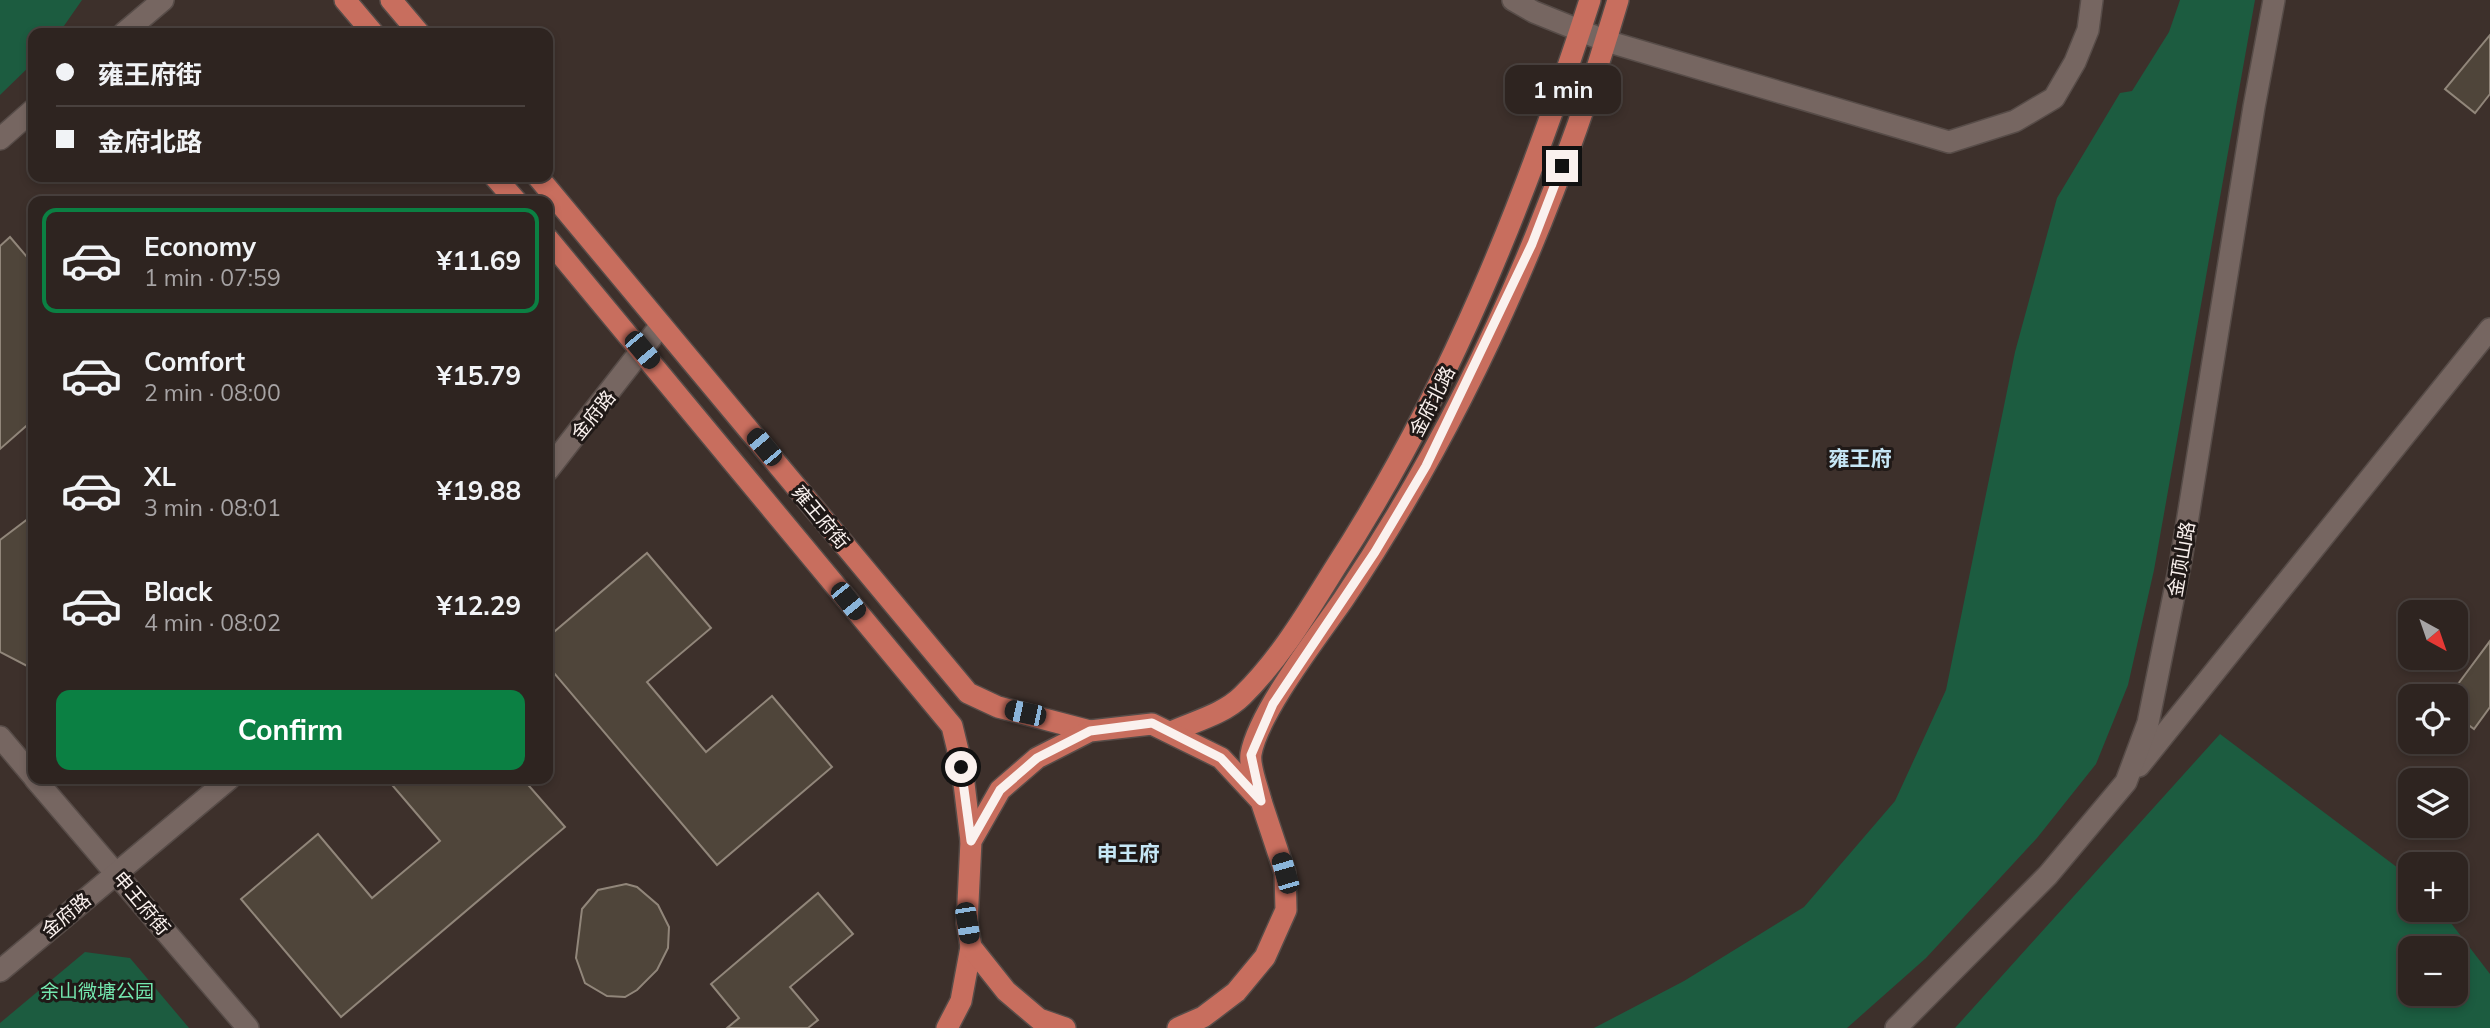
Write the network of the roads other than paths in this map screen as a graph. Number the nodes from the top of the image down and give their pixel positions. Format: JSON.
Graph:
{"nodes":[{"id":1,"x":163,"y":0,"type":"edge"},
{"id":2,"x":345,"y":0,"type":"edge"},
{"id":3,"x":391,"y":0,"type":"edge"},
{"id":4,"x":1513,"y":0,"type":"edge"},
{"id":5,"x":1590,"y":0,"type":"edge"},
{"id":6,"x":1618,"y":0,"type":"edge"},
{"id":7,"x":2092,"y":0,"type":"edge"},
{"id":8,"x":2274,"y":0,"type":"edge"},
{"id":9,"x":130,"y":28,"type":"edge"},
{"id":10,"x":369,"y":28,"type":"edge"},
{"id":11,"x":415,"y":28,"type":"edge"},
{"id":12,"x":1580,"y":31,"type":"junction"},
{"id":13,"x":1606,"y":41,"type":"junction"},
{"id":14,"x":28,"y":114,"type":"edge"},
{"id":15,"x":0,"y":139,"type":"edge"},
{"id":16,"x":499,"y":182,"type":"edge"},
{"id":17,"x":542,"y":182,"type":"edge"},
{"id":18,"x":512,"y":196,"type":"edge"},
{"id":19,"x":553,"y":245,"type":"edge"},
{"id":20,"x":662,"y":324,"type":"junction"},
{"id":21,"x":2490,"y":330,"type":"edge"},
{"id":22,"x":642,"y":350,"type":"junction"},
{"id":23,"x":553,"y":464,"type":"edge"},
{"id":24,"x":1090,"y":731,"type":"junction"},
{"id":25,"x":1171,"y":732,"type":"junction"},
{"id":26,"x":0,"y":737,"type":"edge"},
{"id":27,"x":28,"y":770,"type":"edge"},
{"id":28,"x":2126,"y":782,"type":"junction"},
{"id":29,"x":40,"y":784,"type":"edge"},
{"id":30,"x":223,"y":784,"type":"edge"},
{"id":31,"x":1261,"y":801,"type":"junction"},
{"id":32,"x":971,"y":841,"type":"junction"},
{"id":33,"x":116,"y":873,"type":"junction"},
{"id":34,"x":971,"y":947,"type":"junction"},
{"id":35,"x":0,"y":971,"type":"edge"},
{"id":36,"x":1030,"y":1024,"type":"edge"},
{"id":37,"x":248,"y":1028,"type":"edge"},
{"id":38,"x":947,"y":1028,"type":"edge"},
{"id":39,"x":1065,"y":1028,"type":"edge"},
{"id":40,"x":1178,"y":1028,"type":"edge"},
{"id":41,"x":1896,"y":1028,"type":"edge"}],
"edges":[{"from":1,"to":9,"type":"street"},
{"from":2,"to":10,"type":"main road"},
{"from":3,"to":11,"type":"main road"},
{"from":4,"to":12,"type":"street"},
{"from":5,"to":12,"type":"main road","name":"金府北路"},
{"from":6,"to":13,"type":"main road","name":"金府北路"},
{"from":7,"to":13,"type":"street"},
{"from":8,"to":28,"type":"street","name":"金顶山路"},
{"from":12,"to":13,"type":"street"},
{"from":12,"to":25,"type":"main road","name":"金府北路"},
{"from":13,"to":31,"type":"main road","name":"金府北路"},
{"from":14,"to":15,"type":"street"},
{"from":16,"to":18,"type":"main road"},
{"from":17,"to":20,"type":"main road","name":"雍王府街"},
{"from":19,"to":22,"type":"main road","name":"雍王府街"},
{"from":20,"to":22,"type":"street","name":"金府路"},
{"from":20,"to":24,"type":"main road","name":"雍王府街"},
{"from":21,"to":28,"type":"street"},
{"from":22,"to":23,"type":"street","name":"金府路"},
{"from":22,"to":32,"type":"main road","name":"雍王府街"},
{"from":24,"to":25,"type":"main road"},
{"from":24,"to":32,"type":"main road"},
{"from":25,"to":31,"type":"main road"},
{"from":26,"to":27,"type":"street","name":"申王府街"},
{"from":28,"to":41,"type":"street","name":"金顶山路"},
{"from":29,"to":33,"type":"street","name":"申王府街"},
{"from":30,"to":33,"type":"street","name":"金府路"},
{"from":31,"to":40,"type":"main road","name":"金府北路"},
{"from":32,"to":34,"type":"main road","name":"雍王府街"},
{"from":33,"to":35,"type":"street","name":"金府路"},
{"from":33,"to":37,"type":"street","name":"申王府街"},
{"from":34,"to":36,"type":"main road"},
{"from":34,"to":38,"type":"main road"},
{"from":36,"to":39,"type":"main road"}]}
